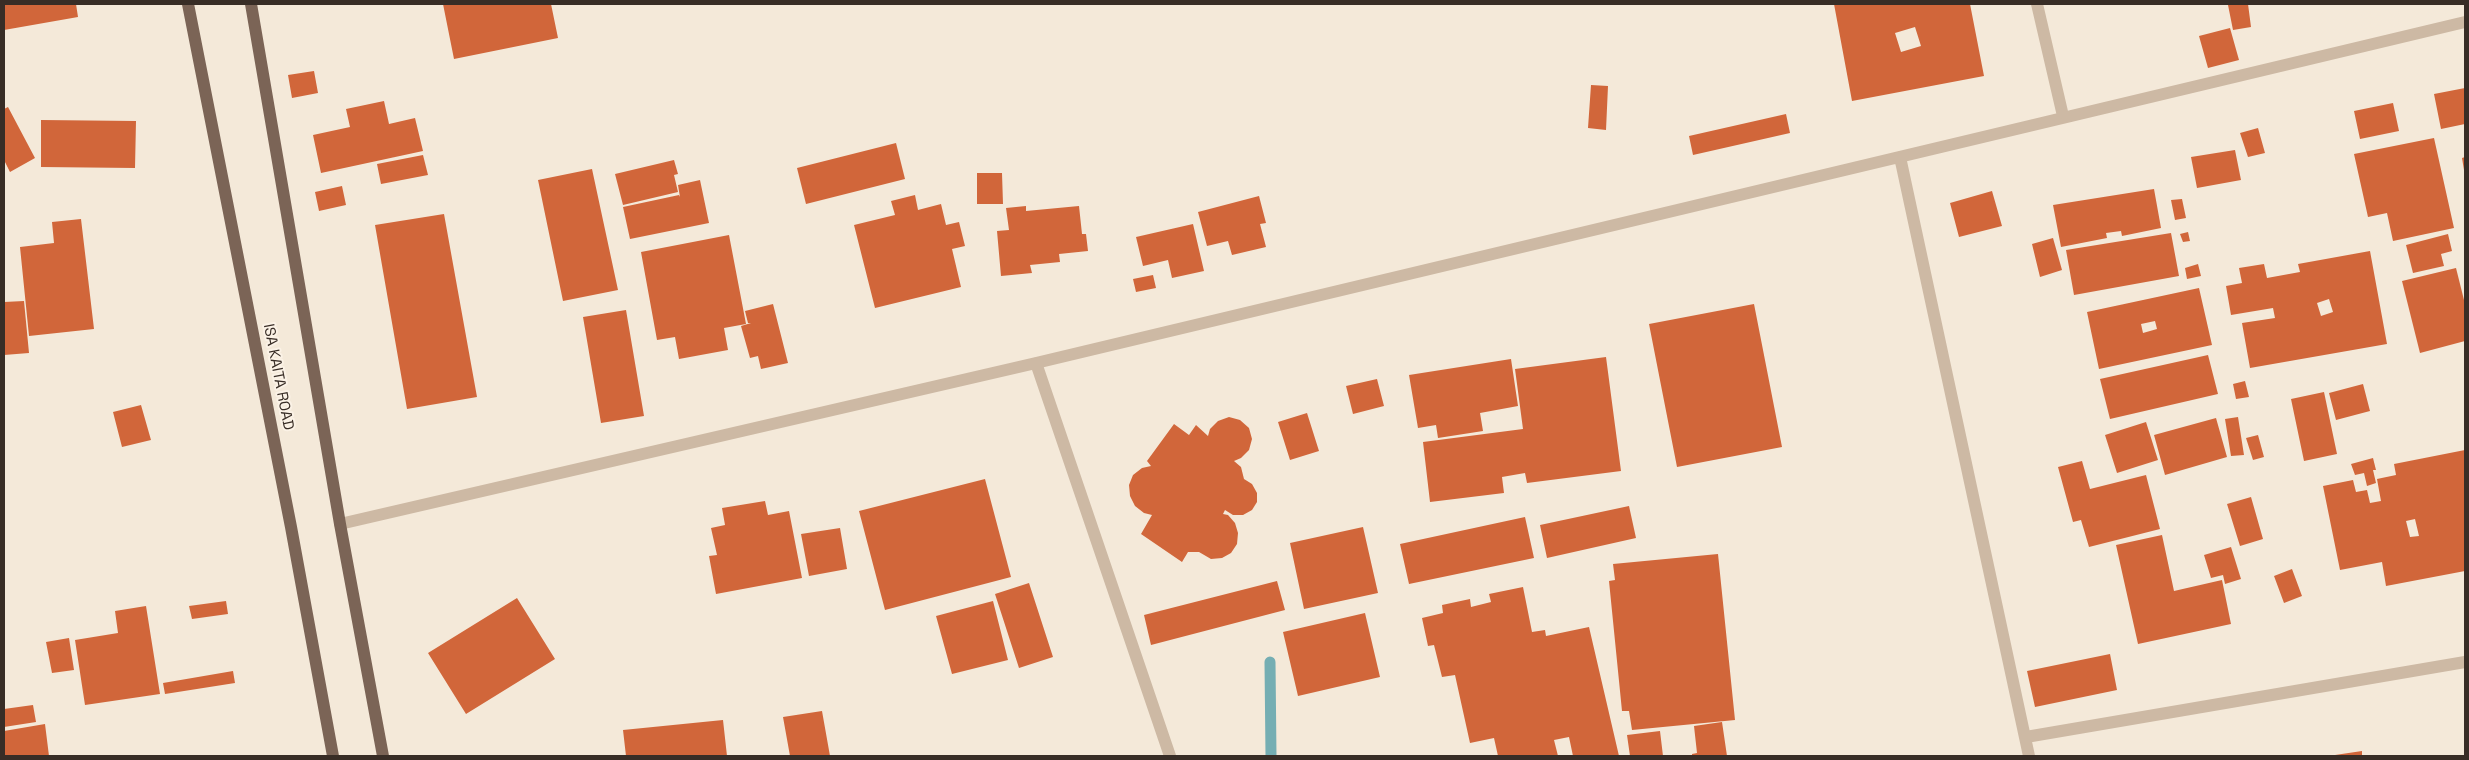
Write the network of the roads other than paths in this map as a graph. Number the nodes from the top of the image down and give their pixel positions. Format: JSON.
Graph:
{"nodes":[{"id":1,"x":188,"y":4,"type":"edge"},
{"id":2,"x":251,"y":4,"type":"edge"},
{"id":3,"x":2037,"y":4,"type":"edge"},
{"id":4,"x":2465,"y":22,"type":"edge"},
{"id":5,"x":2063,"y":116,"type":"junction"},
{"id":6,"x":1900,"y":157,"type":"junction"},
{"id":7,"x":1036,"y":363,"type":"junction"},
{"id":8,"x":340,"y":524,"type":"junction"},
{"id":9,"x":2465,"y":662,"type":"edge"},
{"id":10,"x":2026,"y":737,"type":"junction"},
{"id":11,"x":333,"y":756,"type":"edge"},
{"id":12,"x":383,"y":756,"type":"edge"},
{"id":13,"x":1170,"y":756,"type":"edge"},
{"id":14,"x":2029,"y":756,"type":"edge"}],
"edges":[{"from":1,"to":11,"type":"main road","name":"ISA KAITA ROAD"},
{"from":2,"to":8,"type":"main road"},
{"from":3,"to":5,"type":"street"},
{"from":4,"to":5,"type":"street"},
{"from":5,"to":6,"type":"street"},
{"from":6,"to":7,"type":"street"},
{"from":6,"to":10,"type":"street"},
{"from":7,"to":8,"type":"street"},
{"from":7,"to":13,"type":"street"},
{"from":8,"to":12,"type":"main road"},
{"from":9,"to":10,"type":"street"},
{"from":10,"to":14,"type":"street"}]}
